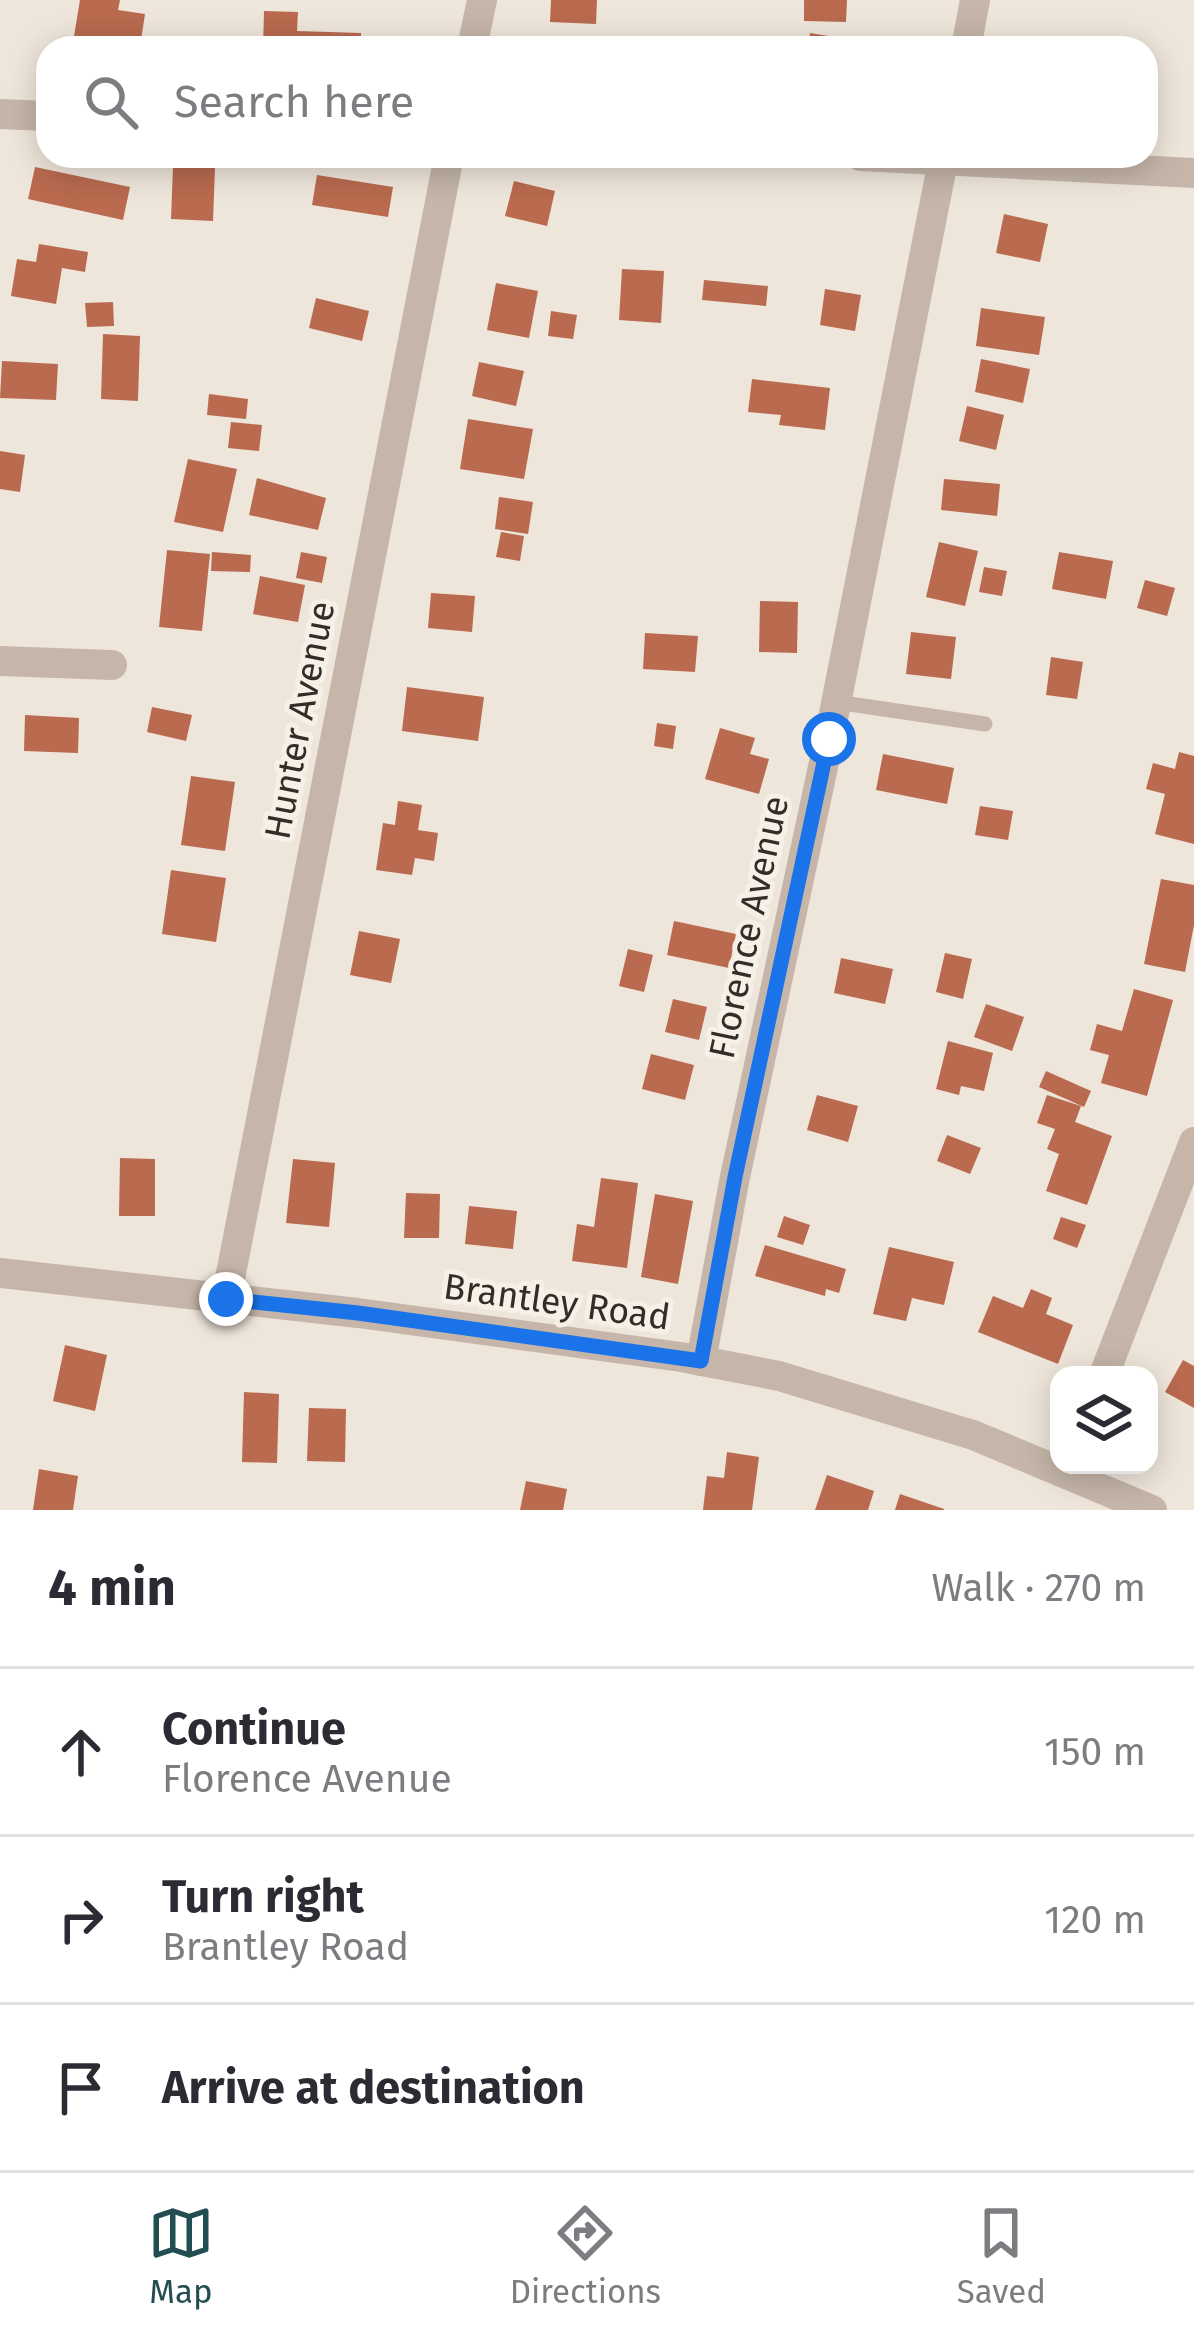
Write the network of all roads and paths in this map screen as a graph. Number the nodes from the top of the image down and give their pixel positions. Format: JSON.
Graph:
{"nodes":[{"id":1,"x":482,"y":0,"type":"edge"},
{"id":2,"x":975,"y":0,"type":"edge"},
{"id":3,"x":474,"y":36,"type":"edge"},
{"id":4,"x":968,"y":36,"type":"edge"},
{"id":5,"x":0,"y":114,"type":"edge"},
{"id":6,"x":36,"y":116,"type":"edge"},
{"id":7,"x":447,"y":168,"type":"edge"},
{"id":8,"x":941,"y":168,"type":"edge"},
{"id":9,"x":1110,"y":168,"type":"edge"},
{"id":10,"x":1194,"y":173,"type":"edge"},
{"id":11,"x":0,"y":661,"type":"edge"},
{"id":12,"x":112,"y":665,"type":"dead end"},
{"id":13,"x":836,"y":702,"type":"junction"},
{"id":14,"x":985,"y":724,"type":"dead end"},
{"id":15,"x":1194,"y":1142,"type":"edge"},
{"id":16,"x":0,"y":1273,"type":"edge"},
{"id":17,"x":226,"y":1299,"type":"junction"},
{"id":18,"x":701,"y":1361,"type":"junction"},
{"id":19,"x":1107,"y":1366,"type":"edge"},
{"id":20,"x":1050,"y":1462,"type":"edge"},
{"id":21,"x":1079,"y":1474,"type":"edge"},
{"id":22,"x":1152,"y":1510,"type":"edge"}],
"edges":[{"from":1,"to":3,"type":"street"},
{"from":2,"to":4,"type":"street"},
{"from":5,"to":6,"type":"street"},
{"from":7,"to":17,"type":"street","name":"Hunter Avenue"},
{"from":8,"to":13,"type":"street","name":"Florence Avenue"},
{"from":9,"to":10,"type":"street"},
{"from":11,"to":12,"type":"street"},
{"from":13,"to":14,"type":"lane"},
{"from":13,"to":18,"type":"street","name":"Florence Avenue"},
{"from":15,"to":19,"type":"street"},
{"from":16,"to":17,"type":"street","name":"Brantley Road"},
{"from":17,"to":18,"type":"street","name":"Brantley Road"},
{"from":18,"to":20,"type":"street","name":"Brantley Road"},
{"from":21,"to":22,"type":"street","name":"Brantley Road"}]}
